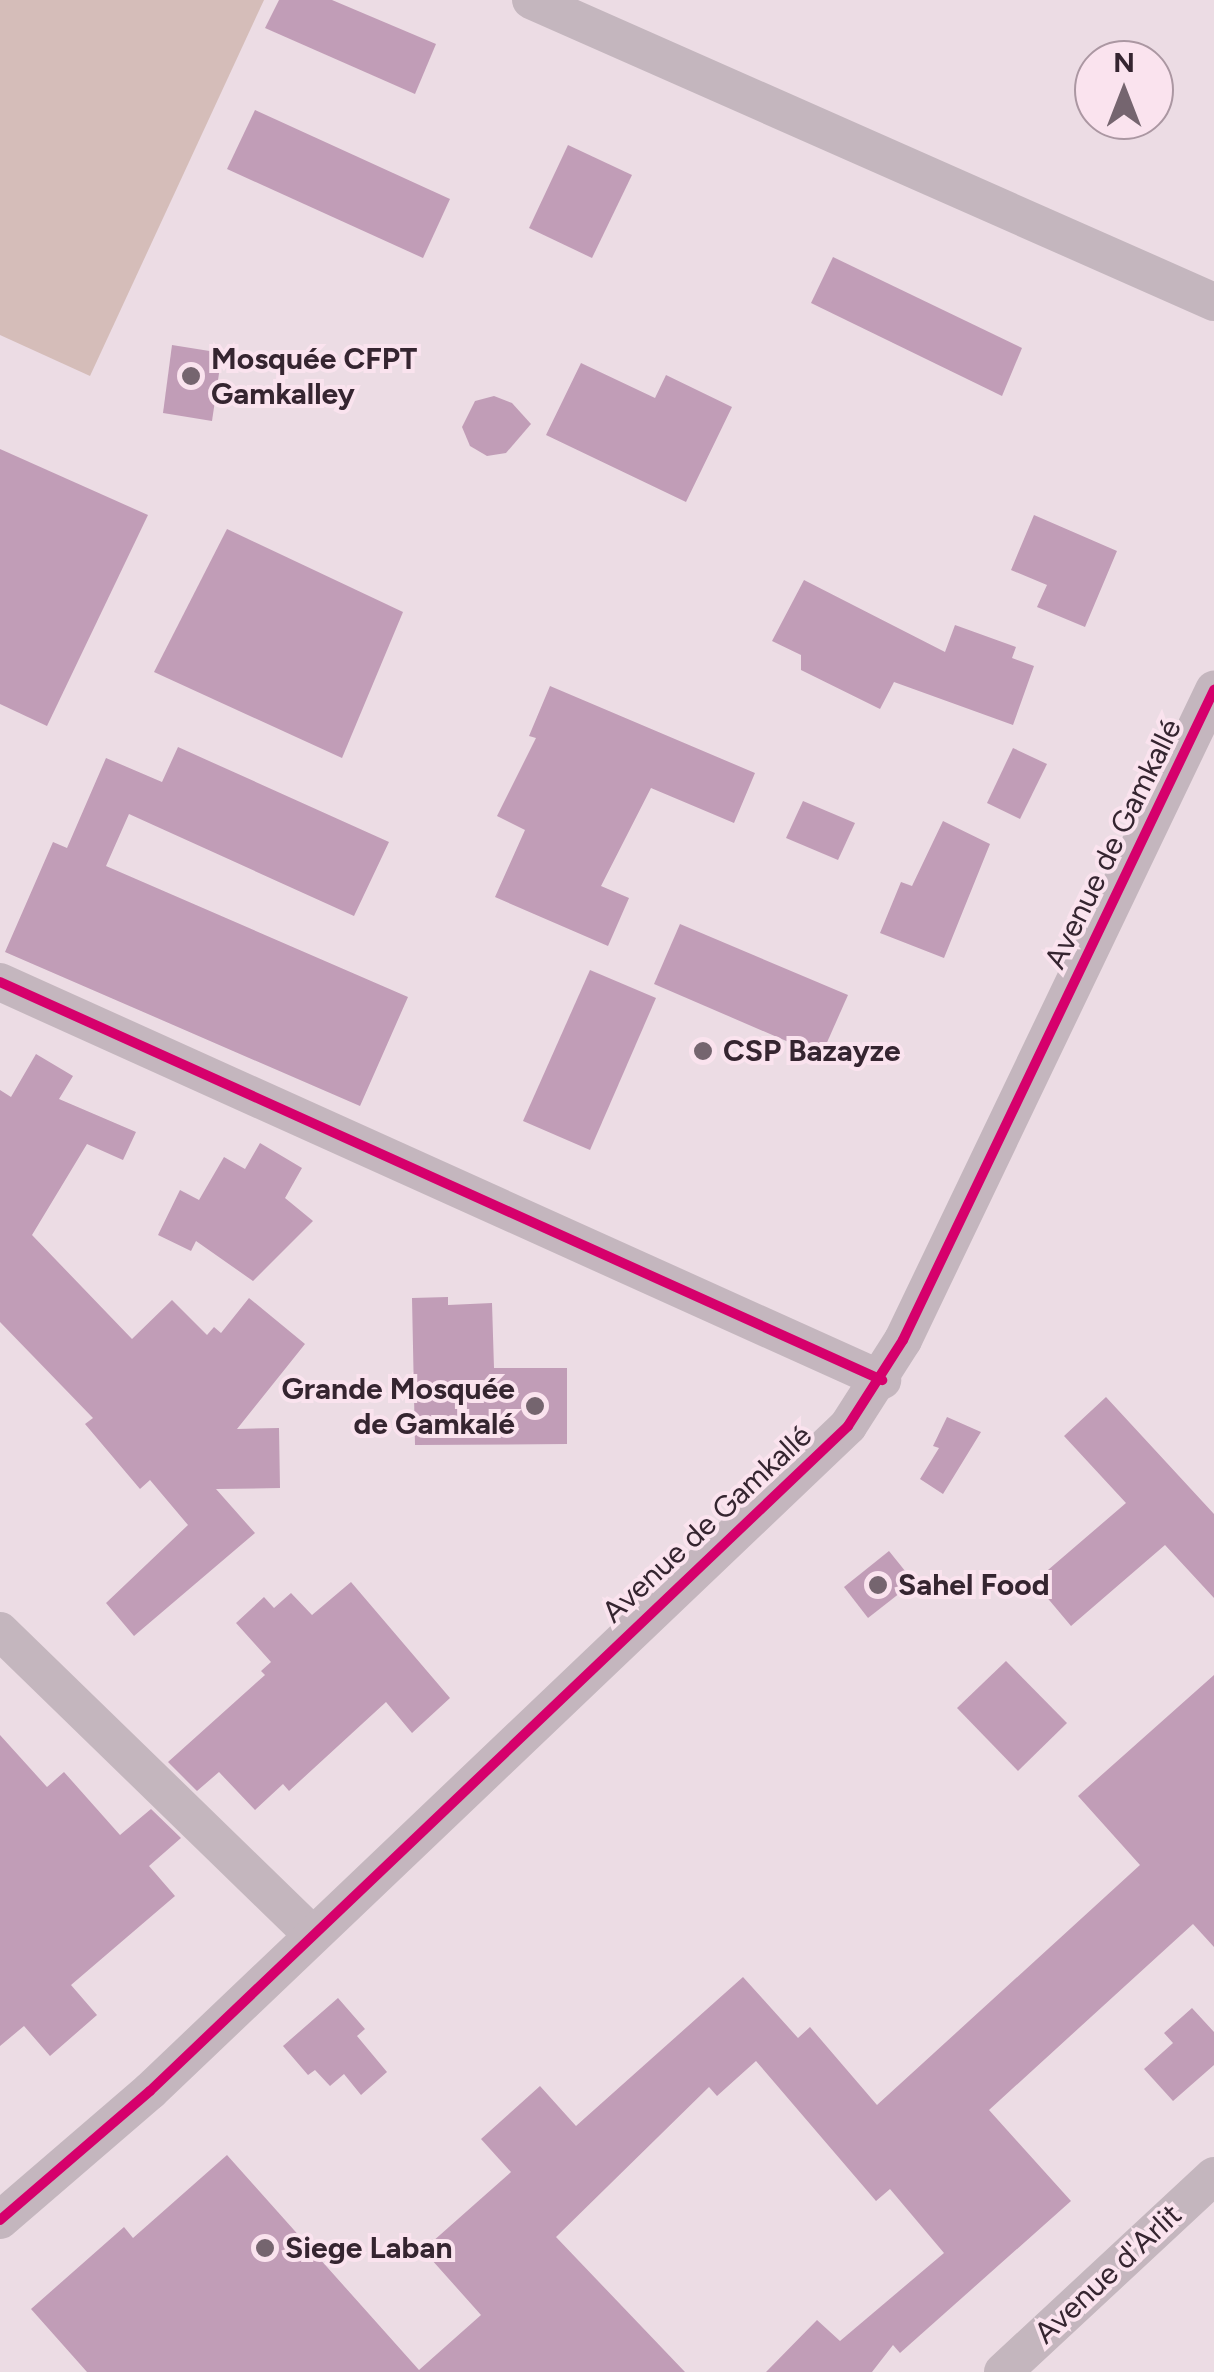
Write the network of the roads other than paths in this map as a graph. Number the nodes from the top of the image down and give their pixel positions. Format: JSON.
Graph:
{"nodes":[{"id":1,"x":531,"y":0,"type":"edge"},
{"id":2,"x":1214,"y":302,"type":"edge"},
{"id":3,"x":1214,"y":690,"type":"edge"},
{"id":4,"x":0,"y":982,"type":"edge"},
{"id":5,"x":882,"y":1380,"type":"junction"},
{"id":6,"x":0,"y":1630,"type":"edge"},
{"id":7,"x":310,"y":1932,"type":"junction"},
{"id":8,"x":1214,"y":2176,"type":"edge"},
{"id":9,"x":0,"y":2220,"type":"edge"},
{"id":10,"x":1003,"y":2372,"type":"edge"}],
"edges":[{"from":1,"to":2,"type":"street"},
{"from":3,"to":5,"type":"street","name":"Avenue de Gamkallé"},
{"from":4,"to":5,"type":"street"},
{"from":5,"to":7,"type":"street","name":"Avenue de Gamkallé"},
{"from":6,"to":7,"type":"street"},
{"from":7,"to":9,"type":"street","name":"Avenue de Gamkallé"},
{"from":8,"to":10,"type":"street","name":"Avenue d'Arlit"}]}
